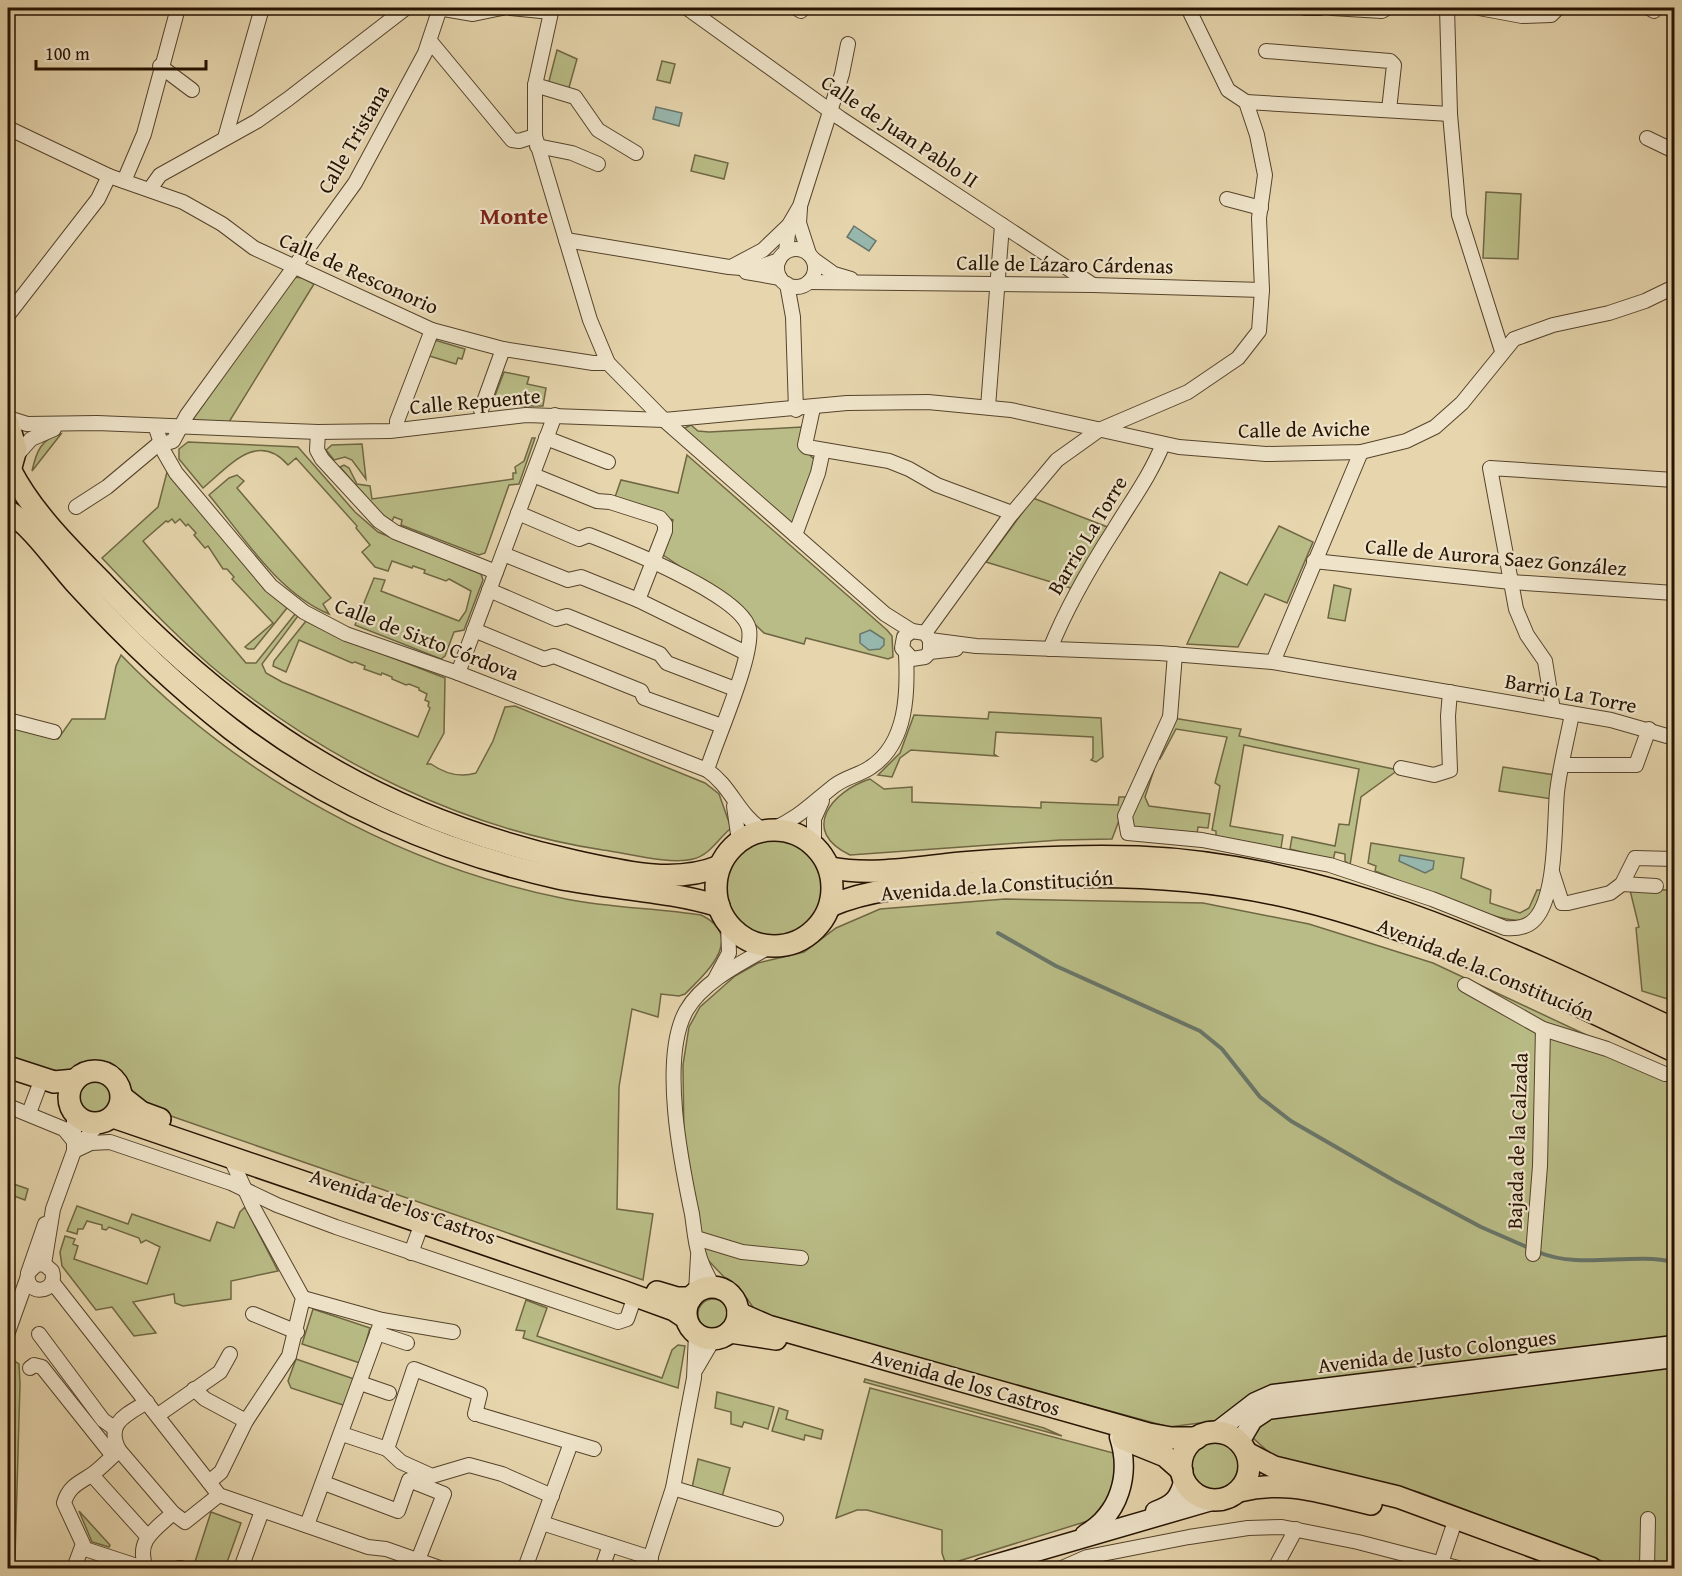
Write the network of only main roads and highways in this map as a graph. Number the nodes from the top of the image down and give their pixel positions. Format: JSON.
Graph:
{"nodes":[{"id":1,"x":8,"y":423,"type":"edge"},
{"id":2,"x":11,"y":469,"type":"edge"},
{"id":3,"x":8,"y":511,"type":"edge"},
{"id":4,"x":720,"y":866,"type":"junction"},
{"id":5,"x":831,"y":868,"type":"junction"},
{"id":6,"x":831,"y":906,"type":"junction"},
{"id":7,"x":724,"y":915,"type":"junction"},
{"id":8,"x":1674,"y":1029,"type":"edge"},
{"id":9,"x":1674,"y":1051,"type":"edge"},
{"id":10,"x":8,"y":1067,"type":"edge"},
{"id":11,"x":8,"y":1079,"type":"edge"},
{"id":12,"x":122,"y":1097,"type":"junction"},
{"id":13,"x":73,"y":1098,"type":"junction"},
{"id":14,"x":106,"y":1120,"type":"junction"},
{"id":15,"x":708,"y":1314,"type":"junction"},
{"id":16,"x":1674,"y":1345,"type":"edge"},
{"id":17,"x":1674,"y":1358,"type":"edge"},
{"id":18,"x":1206,"y":1435,"type":"junction"},
{"id":19,"x":1119,"y":1437,"type":"junction"},
{"id":20,"x":1243,"y":1448,"type":"junction"},
{"id":21,"x":1183,"y":1475,"type":"junction"},
{"id":22,"x":1239,"y":1491,"type":"junction"},
{"id":23,"x":1215,"y":1500,"type":"junction"},
{"id":24,"x":1131,"y":1524,"type":"junction"},
{"id":25,"x":1070,"y":1543,"type":"junction"},
{"id":26,"x":981,"y":1569,"type":"edge"},
{"id":27,"x":1553,"y":1569,"type":"edge"},
{"id":28,"x":1591,"y":1569,"type":"edge"}],
"edges":[{"from":1,"to":2,"type":"main road"},
{"from":2,"to":4,"type":"main road"},
{"from":3,"to":7,"type":"main road"},
{"from":4,"to":5,"type":"main road"},
{"from":4,"to":7,"type":"main road"},
{"from":5,"to":6,"type":"main road"},
{"from":5,"to":8,"type":"main road","name":"Avenida de la Constitución"},
{"from":6,"to":7,"type":"main road"},
{"from":6,"to":9,"type":"main road","name":"Avenida de la Constitución"},
{"from":10,"to":13,"type":"main road"},
{"from":11,"to":13,"type":"main road"},
{"from":12,"to":13,"type":"main road"},
{"from":12,"to":14,"type":"main road"},
{"from":12,"to":15,"type":"main road","name":"Avenida de los Castros"},
{"from":13,"to":14,"type":"main road"},
{"from":14,"to":15,"type":"main road","name":"Avenida de los Castros"},
{"from":15,"to":18,"type":"main road","name":"Avenida de los Castros"},
{"from":15,"to":19,"type":"main road","name":"Avenida de los Castros"},
{"from":16,"to":18,"type":"main road","name":"Avenida de Justo Colongues"},
{"from":17,"to":20,"type":"main road","name":"Avenida de Justo Colongues"},
{"from":18,"to":20,"type":"main road"},
{"from":18,"to":21,"type":"main road"},
{"from":19,"to":21,"type":"main road","name":"Avenida de los Castros"},
{"from":19,"to":25,"type":"main road"},
{"from":20,"to":22,"type":"main road"},
{"from":20,"to":28,"type":"main road"},
{"from":21,"to":23,"type":"main road"},
{"from":21,"to":24,"type":"main road"},
{"from":22,"to":23,"type":"main road"},
{"from":22,"to":27,"type":"main road"},
{"from":23,"to":24,"type":"main road"},
{"from":24,"to":25,"type":"main road"},
{"from":25,"to":26,"type":"main road"}]}
